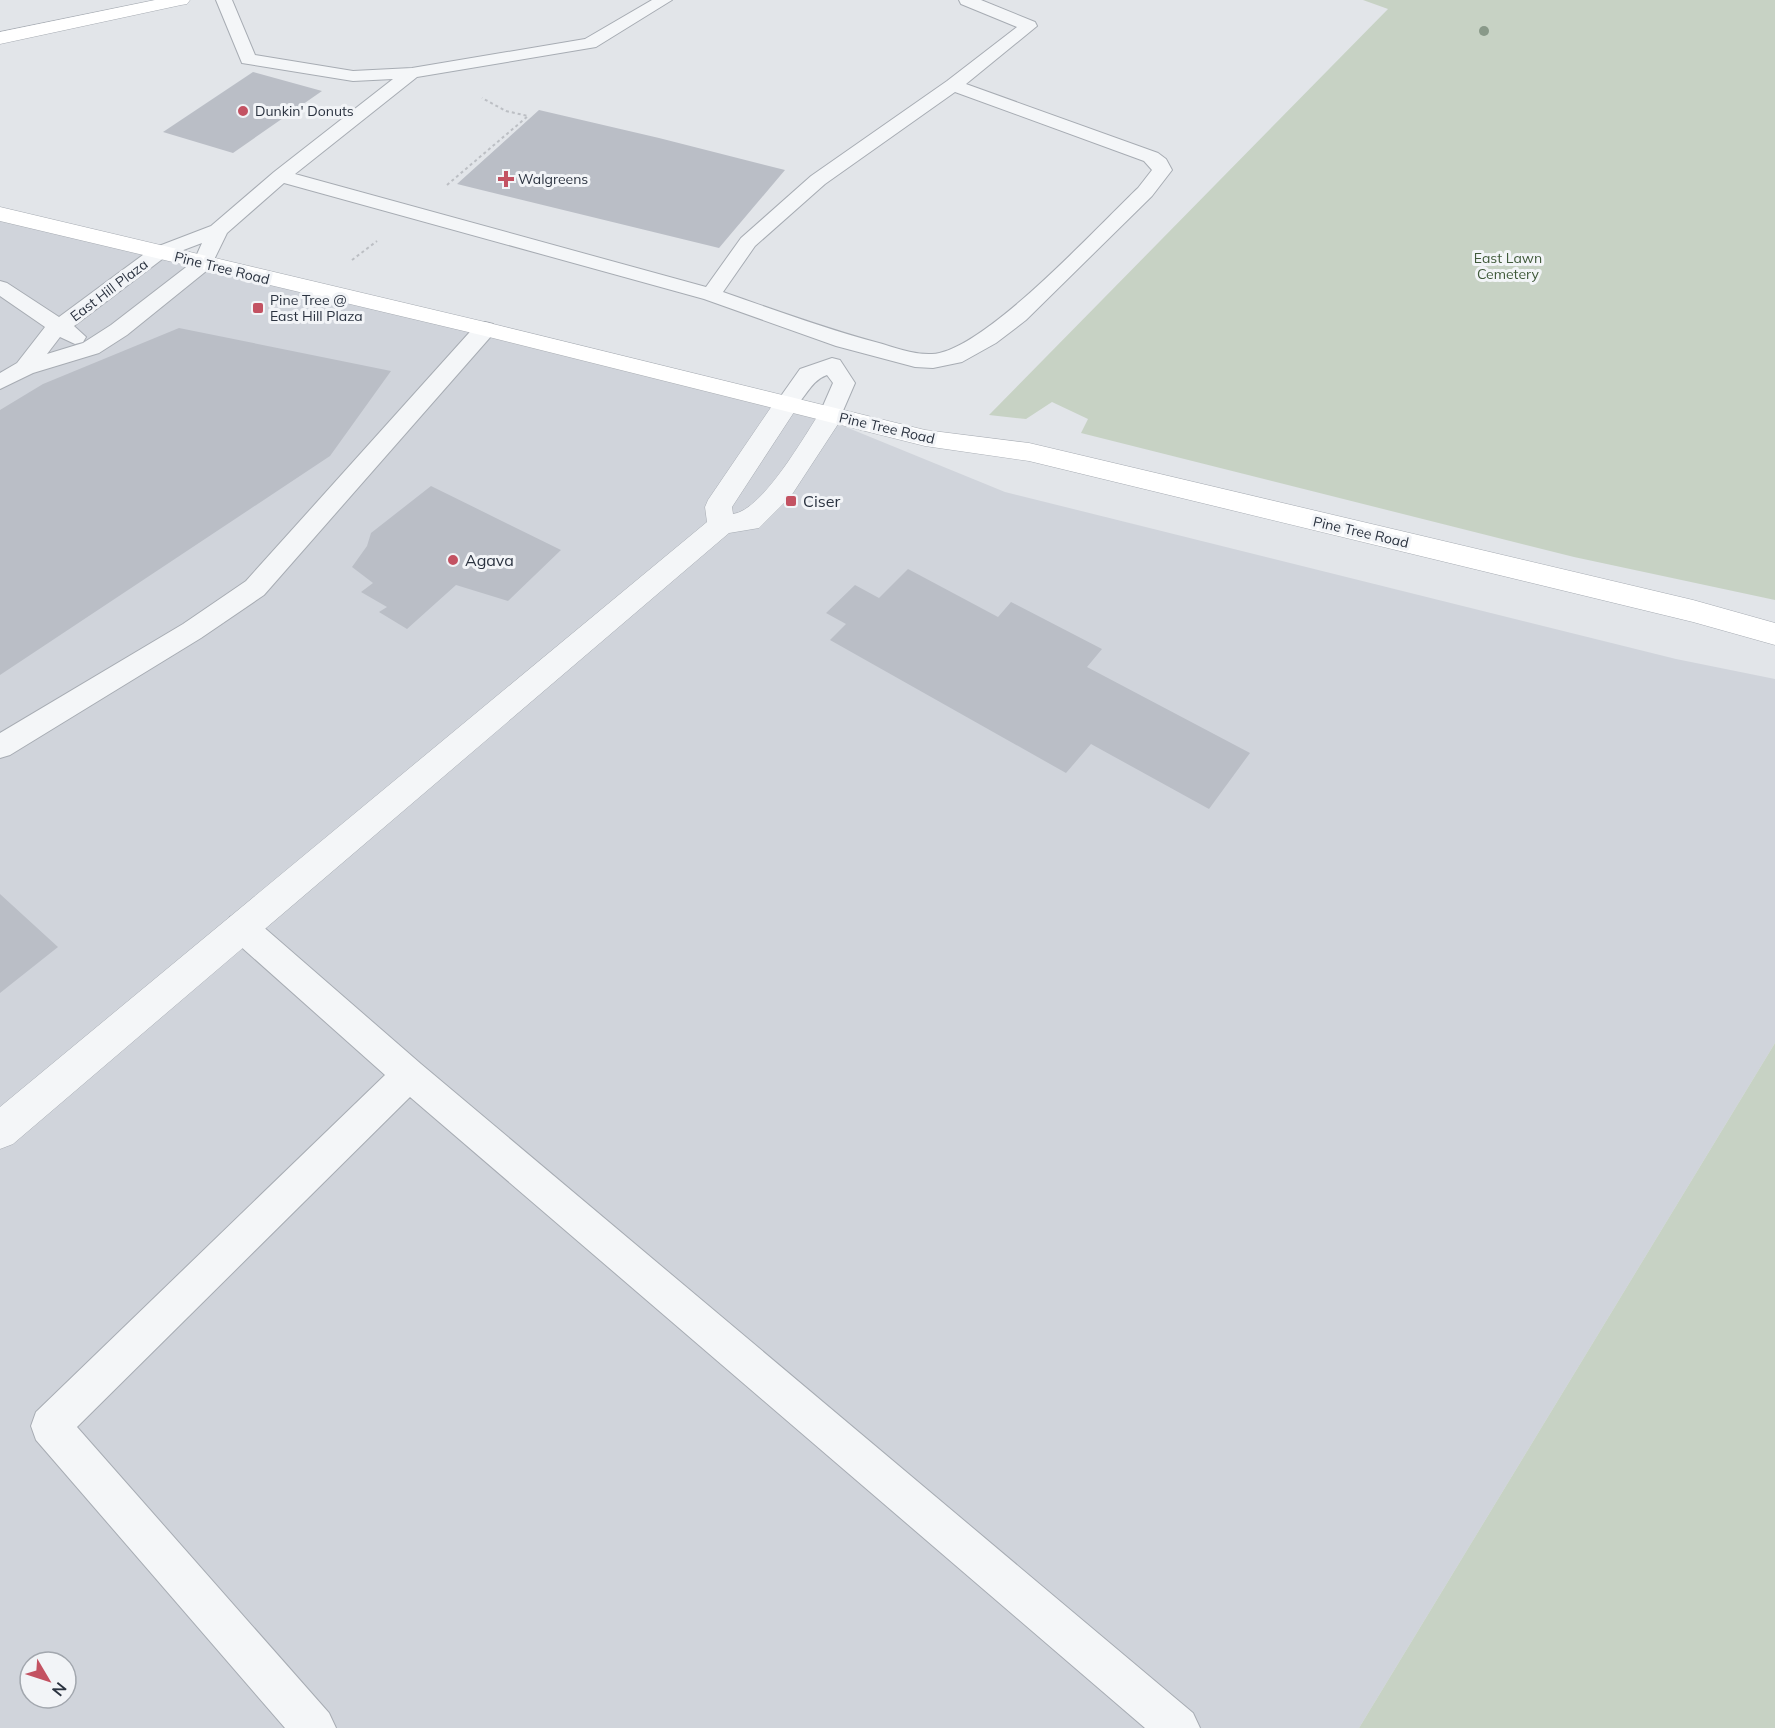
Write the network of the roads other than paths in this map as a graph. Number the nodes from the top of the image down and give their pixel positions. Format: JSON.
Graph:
{"nodes":[{"id":1,"x":181,"y":0,"type":"edge"},
{"id":2,"x":224,"y":0,"type":"edge"},
{"id":3,"x":664,"y":0,"type":"edge"},
{"id":4,"x":967,"y":0,"type":"edge"},
{"id":5,"x":0,"y":38,"type":"edge"},
{"id":6,"x":412,"y":73,"type":"junction"},
{"id":7,"x":953,"y":85,"type":"junction"},
{"id":8,"x":281,"y":176,"type":"junction"},
{"id":9,"x":0,"y":214,"type":"edge"},
{"id":10,"x":218,"y":230,"type":"junction"},
{"id":11,"x":158,"y":253,"type":"junction"},
{"id":12,"x":203,"y":264,"type":"junction"},
{"id":13,"x":0,"y":287,"type":"edge"},
{"id":14,"x":711,"y":295,"type":"junction"},
{"id":15,"x":60,"y":327,"type":"junction"},
{"id":16,"x":485,"y":329,"type":"junction"},
{"id":17,"x":844,"y":341,"type":"junction"},
{"id":18,"x":91,"y":348,"type":"junction"},
{"id":19,"x":832,"y":365,"type":"junction"},
{"id":20,"x":25,"y":368,"type":"junction"},
{"id":21,"x":0,"y":382,"type":"edge"},
{"id":22,"x":787,"y":403,"type":"junction"},
{"id":23,"x":831,"y":415,"type":"junction"},
{"id":24,"x":721,"y":525,"type":"junction"},
{"id":25,"x":1775,"y":634,"type":"edge"},
{"id":26,"x":0,"y":747,"type":"edge"},
{"id":27,"x":241,"y":927,"type":"junction"},
{"id":28,"x":409,"y":1075,"type":"junction"},
{"id":29,"x":0,"y":1131,"type":"edge"},
{"id":30,"x":314,"y":1728,"type":"edge"},
{"id":31,"x":1178,"y":1728,"type":"edge"}],
"edges":[{"from":1,"to":5,"type":"street"},
{"from":2,"to":6,"type":"lane"},
{"from":3,"to":6,"type":"lane"},
{"from":4,"to":7,"type":"lane"},
{"from":6,"to":8,"type":"lane"},
{"from":7,"to":14,"type":"lane"},
{"from":7,"to":17,"type":"lane"},
{"from":8,"to":10,"type":"lane"},
{"from":8,"to":14,"type":"lane"},
{"from":9,"to":11,"type":"street","name":"Pine Tree Road"},
{"from":10,"to":11,"type":"lane","name":"East Hill Plaza"},
{"from":10,"to":12,"type":"lane"},
{"from":11,"to":12,"type":"street","name":"Pine Tree Road"},
{"from":11,"to":15,"type":"lane","name":"East Hill Plaza"},
{"from":12,"to":16,"type":"street","name":"Pine Tree Road"},
{"from":12,"to":18,"type":"lane","name":"East Hill Plaza"},
{"from":13,"to":15,"type":"lane","name":"East Hill Plaza"},
{"from":14,"to":17,"type":"lane"},
{"from":15,"to":18,"type":"lane","name":"East Hill Plaza"},
{"from":15,"to":20,"type":"lane","name":"East Hill Plaza"},
{"from":16,"to":22,"type":"street","name":"Pine Tree Road"},
{"from":16,"to":26,"type":"lane"},
{"from":17,"to":19,"type":"lane"},
{"from":18,"to":20,"type":"lane","name":"East Hill Plaza"},
{"from":19,"to":22,"type":"lane"},
{"from":19,"to":23,"type":"lane"},
{"from":20,"to":21,"type":"lane","name":"East Hill Plaza"},
{"from":22,"to":23,"type":"street","name":"Pine Tree Road"},
{"from":22,"to":24,"type":"street"},
{"from":23,"to":24,"type":"street"},
{"from":23,"to":25,"type":"street","name":"Pine Tree Road"},
{"from":24,"to":27,"type":"street"},
{"from":27,"to":28,"type":"lane"},
{"from":27,"to":29,"type":"street"},
{"from":28,"to":30,"type":"lane"},
{"from":28,"to":31,"type":"lane"}]}
